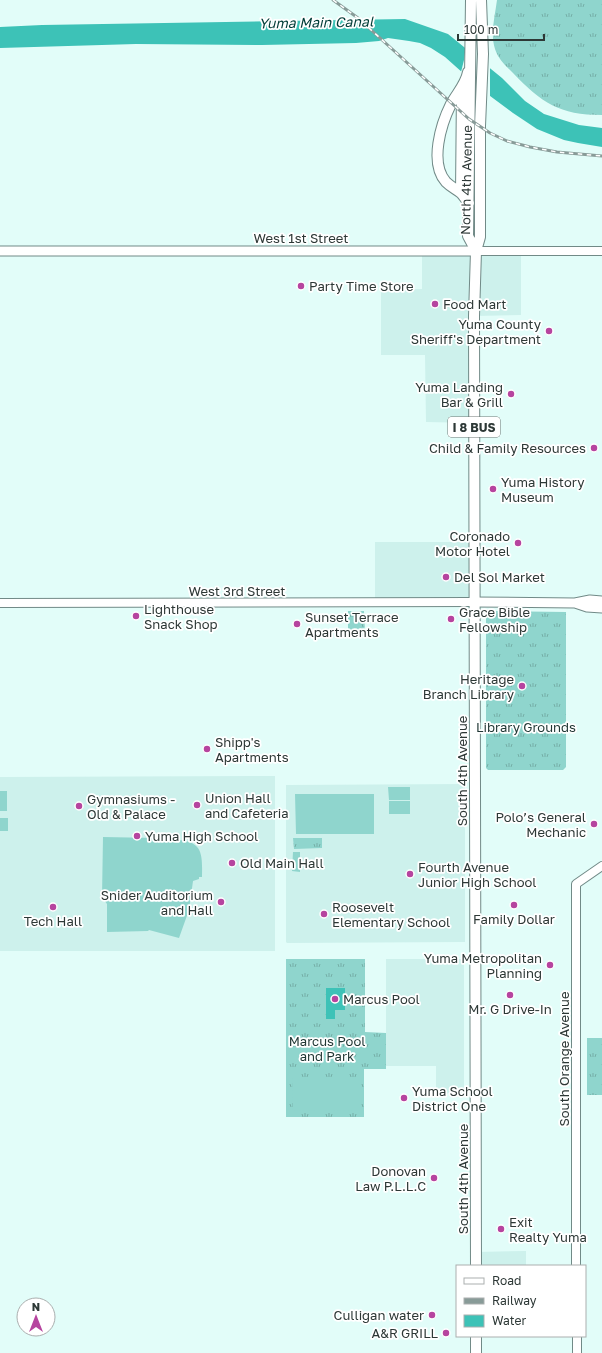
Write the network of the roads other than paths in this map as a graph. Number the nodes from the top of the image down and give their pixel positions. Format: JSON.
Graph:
{"nodes":[{"id":1,"x":471,"y":0,"type":"edge"},
{"id":2,"x":481,"y":0,"type":"edge"},
{"id":3,"x":469,"y":78,"type":"junction"},
{"id":4,"x":462,"y":87,"type":"junction"},
{"id":5,"x":461,"y":193,"type":"junction"},
{"id":6,"x":469,"y":203,"type":"junction"},
{"id":7,"x":0,"y":251,"type":"edge"},
{"id":8,"x":476,"y":251,"type":"junction"},
{"id":9,"x":602,"y":251,"type":"edge"},
{"id":10,"x":602,"y":601,"type":"edge"},
{"id":11,"x":474,"y":602,"type":"junction"},
{"id":12,"x":0,"y":603,"type":"edge"},
{"id":13,"x":575,"y":603,"type":"junction"},
{"id":14,"x":602,"y":608,"type":"edge"},
{"id":15,"x":602,"y":866,"type":"edge"},
{"id":16,"x":476,"y":1265,"type":"edge"},
{"id":17,"x":576,"y":1265,"type":"edge"},
{"id":18,"x":476,"y":1337,"type":"edge"},
{"id":19,"x":577,"y":1337,"type":"edge"},
{"id":20,"x":476,"y":1353,"type":"edge"},
{"id":21,"x":577,"y":1353,"type":"edge"}],
"edges":[{"from":1,"to":3,"type":"main road","name":"North 4th Avenue","number":"I 8 BUS"},
{"from":2,"to":8,"type":"main road","name":"North 4th Avenue","number":"I 8 BUS"},
{"from":3,"to":4,"type":"main road"},
{"from":3,"to":6,"type":"main road","name":"North 4th Avenue","number":"I 8 BUS"},
{"from":4,"to":5,"type":"main road"},
{"from":4,"to":5,"type":"main road"},
{"from":5,"to":6,"type":"main road"},
{"from":6,"to":8,"type":"main road","name":"North 4th Avenue","number":"I 8 BUS"},
{"from":7,"to":8,"type":"main road","name":"West 1st Street"},
{"from":8,"to":9,"type":"street","name":"West 1st Street"},
{"from":8,"to":11,"type":"main road","name":"South 4th Avenue","number":"I 8 BUS"},
{"from":10,"to":13,"type":"main road"},
{"from":11,"to":12,"type":"street","name":"West 3rd Street"},
{"from":11,"to":13,"type":"main road"},
{"from":11,"to":16,"type":"main road","name":"South 4th Avenue","number":"I 8 BUS"},
{"from":13,"to":14,"type":"main road"},
{"from":15,"to":17,"type":"street","name":"South Orange Avenue"},
{"from":18,"to":20,"type":"main road"},
{"from":19,"to":21,"type":"street"}]}
